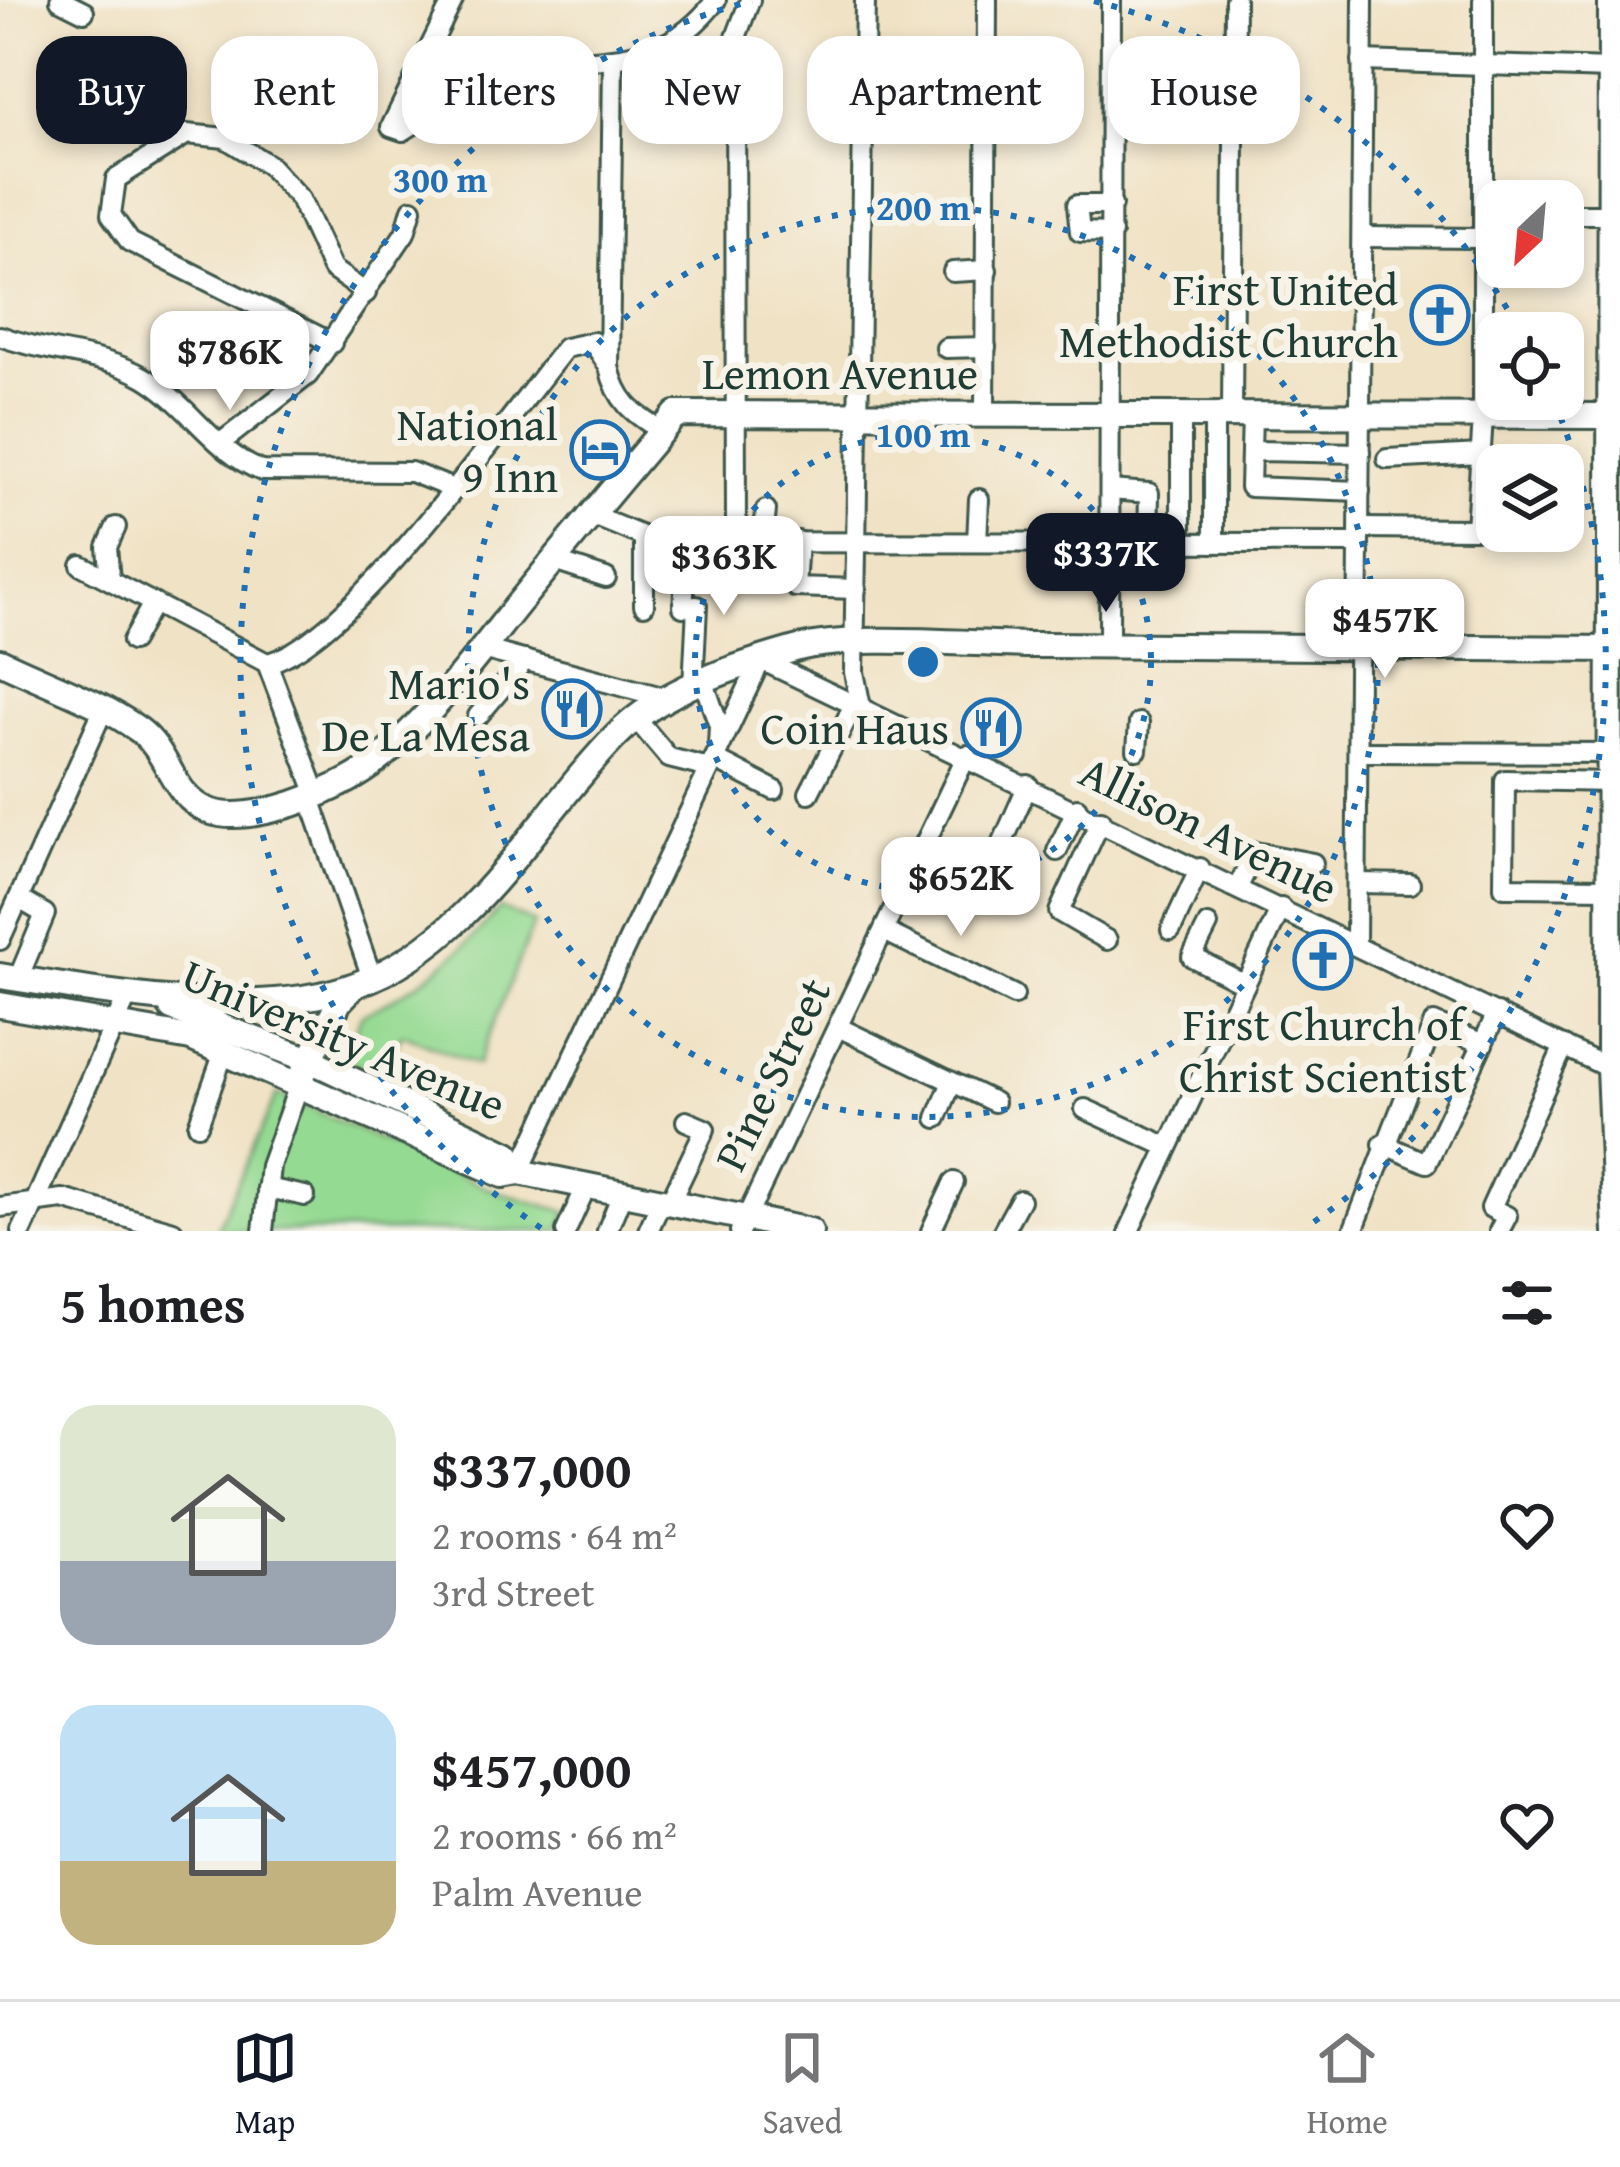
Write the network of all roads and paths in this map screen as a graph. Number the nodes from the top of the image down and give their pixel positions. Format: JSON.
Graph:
{"nodes":[{"id":1,"x":60,"y":0,"type":"edge"},
{"id":2,"x":453,"y":0,"type":"edge"},
{"id":3,"x":716,"y":0,"type":"edge"},
{"id":4,"x":750,"y":0,"type":"edge"},
{"id":5,"x":865,"y":0,"type":"edge"},
{"id":6,"x":987,"y":0,"type":"edge"},
{"id":7,"x":1111,"y":0,"type":"edge"},
{"id":8,"x":1235,"y":0,"type":"edge"},
{"id":9,"x":1363,"y":0,"type":"edge"},
{"id":10,"x":1484,"y":0,"type":"edge"},
{"id":11,"x":1611,"y":0,"type":"edge"},
{"id":12,"x":85,"y":12,"type":"dead end"},
{"id":13,"x":613,"y":61,"type":"junction"},
{"id":14,"x":1362,"y":61,"type":"junction"},
{"id":15,"x":1484,"y":64,"type":"junction"},
{"id":16,"x":1610,"y":69,"type":"junction"},
{"id":17,"x":1489,"y":180,"type":"edge"},
{"id":18,"x":1112,"y":205,"type":"junction"},
{"id":19,"x":412,"y":209,"type":"dead end"},
{"id":20,"x":1584,"y":214,"type":"edge"},
{"id":21,"x":1611,"y":214,"type":"junction"},
{"id":22,"x":1112,"y":232,"type":"junction"},
{"id":23,"x":1361,"y":237,"type":"junction"},
{"id":24,"x":1476,"y":238,"type":"edge"},
{"id":25,"x":987,"y":270,"type":"junction"},
{"id":26,"x":953,"y":272,"type":"dead end"},
{"id":27,"x":366,"y":293,"type":"junction"},
{"id":28,"x":0,"y":336,"type":"edge"},
{"id":29,"x":332,"y":343,"type":"junction"},
{"id":30,"x":986,"y":347,"type":"junction"},
{"id":31,"x":946,"y":348,"type":"dead end"},
{"id":32,"x":609,"y":367,"type":"junction"},
{"id":33,"x":735,"y":414,"type":"junction"},
{"id":34,"x":862,"y":415,"type":"junction"},
{"id":35,"x":985,"y":415,"type":"junction"},
{"id":36,"x":1110,"y":415,"type":"junction"},
{"id":37,"x":1181,"y":415,"type":"junction"},
{"id":38,"x":1233,"y":415,"type":"junction"},
{"id":39,"x":1360,"y":416,"type":"junction"},
{"id":40,"x":1476,"y":416,"type":"edge"},
{"id":41,"x":1584,"y":416,"type":"edge"},
{"id":42,"x":1616,"y":416,"type":"edge"},
{"id":43,"x":662,"y":430,"type":"junction"},
{"id":44,"x":222,"y":442,"type":"junction"},
{"id":45,"x":1251,"y":451,"type":"junction"},
{"id":46,"x":1360,"y":454,"type":"junction"},
{"id":47,"x":1476,"y":454,"type":"edge"},
{"id":48,"x":1387,"y":459,"type":"dead end"},
{"id":49,"x":451,"y":488,"type":"junction"},
{"id":50,"x":1110,"y":490,"type":"junction"},
{"id":51,"x":1360,"y":491,"type":"junction"},
{"id":52,"x":979,"y":499,"type":"dead end"},
{"id":53,"x":766,"y":510,"type":"dead end"},
{"id":54,"x":591,"y":514,"type":"junction"},
{"id":55,"x":116,"y":527,"type":"dead end"},
{"id":56,"x":1476,"y":529,"type":"edge"},
{"id":57,"x":1359,"y":536,"type":"junction"},
{"id":58,"x":644,"y":537,"type":"junction"},
{"id":59,"x":798,"y":541,"type":"junction"},
{"id":60,"x":856,"y":541,"type":"junction"},
{"id":61,"x":688,"y":542,"type":"junction"},
{"id":62,"x":736,"y":542,"type":"junction"},
{"id":63,"x":763,"y":542,"type":"junction"},
{"id":64,"x":977,"y":542,"type":"junction"},
{"id":65,"x":1109,"y":542,"type":"junction"},
{"id":66,"x":1148,"y":543,"type":"junction"},
{"id":67,"x":1181,"y":543,"type":"junction"},
{"id":68,"x":1214,"y":543,"type":"junction"},
{"id":69,"x":554,"y":561,"type":"junction"},
{"id":70,"x":81,"y":565,"type":"dead end"},
{"id":71,"x":606,"y":578,"type":"dead end"},
{"id":72,"x":110,"y":580,"type":"junction"},
{"id":73,"x":856,"y":589,"type":"junction"},
{"id":74,"x":153,"y":603,"type":"junction"},
{"id":75,"x":644,"y":605,"type":"dead end"},
{"id":76,"x":132,"y":641,"type":"dead end"},
{"id":77,"x":856,"y":644,"type":"junction"},
{"id":78,"x":1357,"y":645,"type":"junction"},
{"id":79,"x":1109,"y":646,"type":"junction"},
{"id":80,"x":482,"y":649,"type":"junction"},
{"id":81,"x":1615,"y":649,"type":"edge"},
{"id":82,"x":525,"y":660,"type":"junction"},
{"id":83,"x":761,"y":660,"type":"junction"},
{"id":84,"x":0,"y":662,"type":"edge"},
{"id":85,"x":267,"y":663,"type":"junction"},
{"id":86,"x":699,"y":685,"type":"junction"},
{"id":87,"x":666,"y":698,"type":"junction"},
{"id":88,"x":858,"y":705,"type":"junction"},
{"id":89,"x":103,"y":710,"type":"junction"},
{"id":90,"x":478,"y":716,"type":"dead end"},
{"id":91,"x":637,"y":719,"type":"junction"},
{"id":92,"x":1138,"y":723,"type":"dead end"},
{"id":93,"x":1137,"y":750,"type":"dead end"},
{"id":94,"x":1361,"y":752,"type":"junction"},
{"id":95,"x":1612,"y":753,"type":"junction"},
{"id":96,"x":967,"y":754,"type":"junction"},
{"id":97,"x":1506,"y":754,"type":"junction"},
{"id":98,"x":714,"y":759,"type":"junction"},
{"id":99,"x":1505,"y":780,"type":"junction"},
{"id":100,"x":1611,"y":782,"type":"junction"},
{"id":101,"x":1028,"y":785,"type":"junction"},
{"id":102,"x":774,"y":790,"type":"dead end"},
{"id":103,"x":809,"y":793,"type":"dead end"},
{"id":104,"x":313,"y":796,"type":"junction"},
{"id":105,"x":1077,"y":808,"type":"junction"},
{"id":106,"x":1101,"y":820,"type":"junction"},
{"id":107,"x":925,"y":844,"type":"junction"},
{"id":108,"x":1057,"y":851,"type":"dead end"},
{"id":109,"x":1312,"y":863,"type":"dead end"},
{"id":110,"x":1199,"y":868,"type":"junction"},
{"id":111,"x":1358,"y":883,"type":"junction"},
{"id":112,"x":1410,"y":884,"type":"dead end"},
{"id":113,"x":1238,"y":887,"type":"junction"},
{"id":114,"x":1610,"y":888,"type":"junction"},
{"id":115,"x":19,"y":899,"type":"junction"},
{"id":116,"x":1281,"y":908,"type":"junction"},
{"id":117,"x":1208,"y":925,"type":"dead end"},
{"id":118,"x":1172,"y":930,"type":"dead end"},
{"id":119,"x":884,"y":931,"type":"junction"},
{"id":120,"x":0,"y":940,"type":"edge"},
{"id":121,"x":1107,"y":940,"type":"dead end"},
{"id":122,"x":1356,"y":944,"type":"junction"},
{"id":123,"x":9,"y":977,"type":"edge"},
{"id":124,"x":363,"y":982,"type":"junction"},
{"id":125,"x":1245,"y":984,"type":"junction"},
{"id":126,"x":1015,"y":994,"type":"dead end"},
{"id":127,"x":128,"y":998,"type":"junction"},
{"id":128,"x":0,"y":1005,"type":"edge"},
{"id":129,"x":1497,"y":1013,"type":"junction"},
{"id":130,"x":115,"y":1025,"type":"junction"},
{"id":131,"x":838,"y":1027,"type":"junction"},
{"id":132,"x":1486,"y":1038,"type":"junction"},
{"id":133,"x":1564,"y":1046,"type":"junction"},
{"id":134,"x":224,"y":1052,"type":"junction"},
{"id":135,"x":305,"y":1071,"type":"junction"},
{"id":136,"x":1614,"y":1071,"type":"edge"},
{"id":137,"x":952,"y":1082,"type":"junction"},
{"id":138,"x":994,"y":1102,"type":"dead end"},
{"id":139,"x":1085,"y":1109,"type":"dead end"},
{"id":140,"x":937,"y":1118,"type":"dead end"},
{"id":141,"x":686,"y":1121,"type":"dead end"},
{"id":142,"x":198,"y":1125,"type":"dead end"},
{"id":143,"x":1383,"y":1144,"type":"junction"},
{"id":144,"x":1168,"y":1147,"type":"junction"},
{"id":145,"x":1617,"y":1164,"type":"edge"},
{"id":146,"x":519,"y":1172,"type":"junction"},
{"id":147,"x":954,"y":1182,"type":"dead end"},
{"id":148,"x":586,"y":1187,"type":"junction"},
{"id":149,"x":267,"y":1188,"type":"junction"},
{"id":150,"x":622,"y":1195,"type":"junction"},
{"id":151,"x":305,"y":1196,"type":"dead end"},
{"id":152,"x":1020,"y":1200,"type":"dead end"},
{"id":153,"x":35,"y":1202,"type":"junction"},
{"id":154,"x":665,"y":1203,"type":"junction"},
{"id":155,"x":0,"y":1207,"type":"edge"},
{"id":156,"x":743,"y":1225,"type":"edge"},
{"id":157,"x":22,"y":1231,"type":"edge"},
{"id":158,"x":173,"y":1231,"type":"edge"},
{"id":159,"x":262,"y":1231,"type":"edge"},
{"id":160,"x":566,"y":1231,"type":"edge"},
{"id":161,"x":607,"y":1231,"type":"edge"},
{"id":162,"x":648,"y":1231,"type":"edge"},
{"id":163,"x":810,"y":1231,"type":"edge"},
{"id":164,"x":931,"y":1231,"type":"edge"},
{"id":165,"x":1004,"y":1231,"type":"edge"},
{"id":166,"x":1129,"y":1231,"type":"edge"},
{"id":167,"x":1353,"y":1231,"type":"edge"},
{"id":168,"x":1499,"y":1231,"type":"edge"},
{"id":169,"x":1616,"y":1231,"type":"edge"}],
"edges":[{"from":1,"to":12,"type":"street"},
{"from":2,"to":13,"type":"street"},
{"from":3,"to":13,"type":"street"},
{"from":4,"to":33,"type":"street"},
{"from":5,"to":34,"type":"street"},
{"from":6,"to":25,"type":"street"},
{"from":7,"to":18,"type":"street"},
{"from":8,"to":38,"type":"street"},
{"from":9,"to":14,"type":"street"},
{"from":10,"to":15,"type":"street"},
{"from":11,"to":16,"type":"main road"},
{"from":13,"to":32,"type":"street"},
{"from":14,"to":15,"type":"street"},
{"from":14,"to":23,"type":"street"},
{"from":15,"to":16,"type":"street"},
{"from":15,"to":17,"type":"street"},
{"from":16,"to":21,"type":"main road"},
{"from":18,"to":22,"type":"street"},
{"from":18,"to":22,"type":"street"},
{"from":19,"to":27,"type":"street"},
{"from":20,"to":21,"type":"street"},
{"from":21,"to":42,"type":"main road"},
{"from":22,"to":36,"type":"street"},
{"from":23,"to":24,"type":"street"},
{"from":23,"to":39,"type":"street"},
{"from":25,"to":26,"type":"street"},
{"from":25,"to":30,"type":"street"},
{"from":27,"to":29,"type":"street"},
{"from":27,"to":29,"type":"street"},
{"from":28,"to":44,"type":"street"},
{"from":29,"to":44,"type":"street"},
{"from":30,"to":31,"type":"street"},
{"from":30,"to":35,"type":"street"},
{"from":32,"to":43,"type":"street"},
{"from":32,"to":49,"type":"street"},
{"from":33,"to":34,"type":"main road","name":"Lemon Avenue"},
{"from":33,"to":43,"type":"main road","name":"Lemon Avenue"},
{"from":33,"to":62,"type":"street"},
{"from":34,"to":35,"type":"main road","name":"Lemon Avenue"},
{"from":34,"to":60,"type":"street"},
{"from":35,"to":36,"type":"main road","name":"Lemon Avenue"},
{"from":36,"to":37,"type":"main road","name":"Lemon Avenue"},
{"from":36,"to":50,"type":"street"},
{"from":37,"to":38,"type":"main road","name":"Lemon Avenue"},
{"from":37,"to":67,"type":"street"},
{"from":38,"to":39,"type":"main road","name":"Lemon Avenue"},
{"from":38,"to":45,"type":"street"},
{"from":38,"to":68,"type":"street"},
{"from":39,"to":40,"type":"main road","name":"Lemon Avenue"},
{"from":39,"to":46,"type":"street"},
{"from":41,"to":42,"type":"main road","name":"Lemon Avenue"},
{"from":42,"to":81,"type":"main road"},
{"from":43,"to":54,"type":"main road","name":"Lemon Avenue"},
{"from":44,"to":49,"type":"street"},
{"from":45,"to":46,"type":"street"},
{"from":45,"to":51,"type":"street"},
{"from":46,"to":51,"type":"street"},
{"from":47,"to":48,"type":"street"},
{"from":49,"to":85,"type":"street"},
{"from":50,"to":65,"type":"street"},
{"from":50,"to":66,"type":"street"},
{"from":51,"to":57,"type":"street"},
{"from":52,"to":64,"type":"street"},
{"from":53,"to":63,"type":"street"},
{"from":54,"to":58,"type":"street"},
{"from":54,"to":69,"type":"main road","name":"Lemon Avenue"},
{"from":55,"to":72,"type":"street"},
{"from":56,"to":57,"type":"street"},
{"from":57,"to":68,"type":"street"},
{"from":57,"to":78,"type":"street"},
{"from":58,"to":61,"type":"street"},
{"from":58,"to":75,"type":"street"},
{"from":59,"to":60,"type":"street"},
{"from":59,"to":63,"type":"street"},
{"from":59,"to":73,"type":"street"},
{"from":60,"to":64,"type":"street"},
{"from":60,"to":73,"type":"street"},
{"from":61,"to":62,"type":"street"},
{"from":61,"to":86,"type":"street"},
{"from":62,"to":63,"type":"street"},
{"from":64,"to":65,"type":"street"},
{"from":65,"to":66,"type":"street"},
{"from":65,"to":79,"type":"street"},
{"from":66,"to":67,"type":"street"},
{"from":67,"to":68,"type":"street"},
{"from":69,"to":71,"type":"street"},
{"from":69,"to":80,"type":"main road","name":"Lemon Avenue"},
{"from":70,"to":72,"type":"street"},
{"from":72,"to":74,"type":"street"},
{"from":73,"to":77,"type":"street"},
{"from":74,"to":76,"type":"street"},
{"from":74,"to":85,"type":"street"},
{"from":77,"to":79,"type":"main road"},
{"from":77,"to":83,"type":"main road"},
{"from":77,"to":88,"type":"street"},
{"from":78,"to":79,"type":"main road"},
{"from":78,"to":81,"type":"main road"},
{"from":78,"to":94,"type":"street"},
{"from":80,"to":82,"type":"street"},
{"from":80,"to":104,"type":"main road","name":"Lemon Avenue"},
{"from":81,"to":95,"type":"main road"},
{"from":82,"to":87,"type":"street"},
{"from":82,"to":90,"type":"street"},
{"from":83,"to":86,"type":"main road"},
{"from":83,"to":88,"type":"street","name":"Allison Avenue"},
{"from":83,"to":98,"type":"street"},
{"from":84,"to":89,"type":"main road","name":"Lemon Avenue"},
{"from":85,"to":104,"type":"street"},
{"from":86,"to":87,"type":"main road"},
{"from":86,"to":98,"type":"street"},
{"from":87,"to":91,"type":"main road"},
{"from":88,"to":96,"type":"street","name":"Allison Avenue"},
{"from":88,"to":103,"type":"street"},
{"from":89,"to":104,"type":"main road","name":"Lemon Avenue"},
{"from":89,"to":115,"type":"street"},
{"from":91,"to":98,"type":"street"},
{"from":91,"to":124,"type":"main road"},
{"from":92,"to":93,"type":"street"},
{"from":94,"to":97,"type":"street"},
{"from":94,"to":111,"type":"street"},
{"from":95,"to":97,"type":"street"},
{"from":95,"to":100,"type":"main road"},
{"from":96,"to":101,"type":"street","name":"Allison Avenue"},
{"from":96,"to":107,"type":"street","name":"Pine Street"},
{"from":97,"to":99,"type":"street"},
{"from":98,"to":102,"type":"street"},
{"from":98,"to":146,"type":"street"},
{"from":99,"to":100,"type":"street"},
{"from":99,"to":114,"type":"street"},
{"from":100,"to":114,"type":"main road"},
{"from":101,"to":105,"type":"street","name":"Allison Avenue"},
{"from":101,"to":107,"type":"street"},
{"from":104,"to":124,"type":"street"},
{"from":105,"to":106,"type":"street","name":"Allison Avenue"},
{"from":105,"to":108,"type":"street"},
{"from":106,"to":110,"type":"street","name":"Allison Avenue"},
{"from":106,"to":121,"type":"street"},
{"from":107,"to":119,"type":"street","name":"Pine Street"},
{"from":109,"to":113,"type":"street"},
{"from":110,"to":113,"type":"street","name":"Allison Avenue"},
{"from":110,"to":118,"type":"street"},
{"from":111,"to":112,"type":"street"},
{"from":111,"to":122,"type":"street"},
{"from":113,"to":116,"type":"street","name":"Allison Avenue"},
{"from":114,"to":136,"type":"main road"},
{"from":115,"to":120,"type":"street"},
{"from":115,"to":123,"type":"street"},
{"from":116,"to":122,"type":"street","name":"Allison Avenue"},
{"from":116,"to":125,"type":"street"},
{"from":117,"to":125,"type":"street"},
{"from":119,"to":126,"type":"street"},
{"from":119,"to":131,"type":"street","name":"Pine Street"},
{"from":122,"to":129,"type":"street","name":"Allison Avenue"},
{"from":123,"to":127,"type":"main road"},
{"from":124,"to":127,"type":"main road"},
{"from":124,"to":135,"type":"main road"},
{"from":125,"to":144,"type":"street"},
{"from":127,"to":130,"type":"street"},
{"from":127,"to":135,"type":"main road","name":"University Avenue"},
{"from":128,"to":130,"type":"main road","name":"University Avenue"},
{"from":129,"to":132,"type":"street"},
{"from":129,"to":133,"type":"street","name":"Allison Avenue"},
{"from":130,"to":134,"type":"main road","name":"University Avenue"},
{"from":130,"to":153,"type":"street"},
{"from":131,"to":137,"type":"street"},
{"from":131,"to":156,"type":"street","name":"Pine Street"},
{"from":132,"to":143,"type":"street"},
{"from":132,"to":143,"type":"street"},
{"from":133,"to":136,"type":"street","name":"Allison Avenue"},
{"from":133,"to":168,"type":"street"},
{"from":134,"to":135,"type":"main road","name":"University Avenue"},
{"from":134,"to":142,"type":"street"},
{"from":135,"to":146,"type":"main road","name":"University Avenue"},
{"from":135,"to":149,"type":"street"},
{"from":136,"to":145,"type":"main road"},
{"from":137,"to":138,"type":"street"},
{"from":137,"to":140,"type":"street"},
{"from":139,"to":144,"type":"street"},
{"from":141,"to":154,"type":"street"},
{"from":143,"to":167,"type":"street"},
{"from":144,"to":166,"type":"street"},
{"from":145,"to":169,"type":"main road"},
{"from":146,"to":148,"type":"main road","name":"University Avenue"},
{"from":147,"to":164,"type":"street"},
{"from":148,"to":150,"type":"main road","name":"University Avenue"},
{"from":148,"to":160,"type":"street"},
{"from":149,"to":151,"type":"street"},
{"from":149,"to":159,"type":"street"},
{"from":150,"to":154,"type":"main road","name":"University Avenue"},
{"from":150,"to":161,"type":"street"},
{"from":152,"to":165,"type":"street"},
{"from":153,"to":155,"type":"street"},
{"from":153,"to":157,"type":"street"},
{"from":153,"to":158,"type":"street"},
{"from":154,"to":156,"type":"main road","name":"University Avenue"},
{"from":154,"to":162,"type":"street"},
{"from":156,"to":163,"type":"main road","name":"University Avenue"}]}
